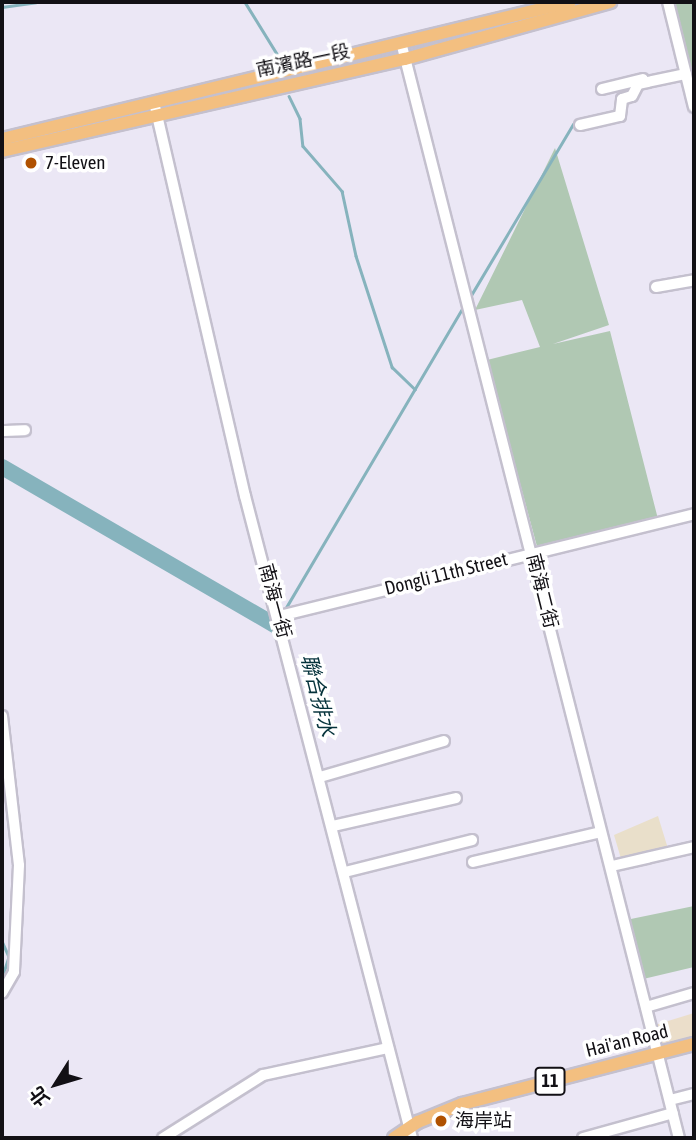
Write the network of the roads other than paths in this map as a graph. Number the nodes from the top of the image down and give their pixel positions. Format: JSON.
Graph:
{"nodes":[{"id":1,"x":570,"y":2,"type":"edge"},
{"id":2,"x":610,"y":2,"type":"edge"},
{"id":3,"x":668,"y":2,"type":"edge"},
{"id":4,"x":403,"y":52,"type":"junction"},
{"id":5,"x":685,"y":72,"type":"junction"},
{"id":6,"x":602,"y":89,"type":"dead end"},
{"id":7,"x":694,"y":107,"type":"edge"},
{"id":8,"x":155,"y":108,"type":"junction"},
{"id":9,"x":580,"y":125,"type":"dead end"},
{"id":10,"x":2,"y":139,"type":"edge"},
{"id":11,"x":2,"y":151,"type":"edge"},
{"id":12,"x":694,"y":280,"type":"edge"},
{"id":13,"x":656,"y":287,"type":"dead end"},
{"id":14,"x":2,"y":430,"type":"edge"},
{"id":15,"x":24,"y":430,"type":"dead end"},
{"id":16,"x":694,"y":514,"type":"edge"},
{"id":17,"x":533,"y":552,"type":"junction"},
{"id":18,"x":280,"y":616,"type":"junction"},
{"id":19,"x":2,"y":716,"type":"edge"},
{"id":20,"x":444,"y":741,"type":"dead end"},
{"id":21,"x":320,"y":778,"type":"junction"},
{"id":22,"x":456,"y":798,"type":"dead end"},
{"id":23,"x":333,"y":827,"type":"junction"},
{"id":24,"x":601,"y":831,"type":"junction"},
{"id":25,"x":472,"y":840,"type":"dead end"},
{"id":26,"x":694,"y":847,"type":"edge"},
{"id":27,"x":474,"y":862,"type":"dead end"},
{"id":28,"x":612,"y":866,"type":"junction"},
{"id":29,"x":345,"y":872,"type":"junction"},
{"id":30,"x":2,"y":993,"type":"edge"},
{"id":31,"x":694,"y":993,"type":"edge"},
{"id":32,"x":646,"y":1007,"type":"junction"},
{"id":33,"x":694,"y":1044,"type":"edge"},
{"id":34,"x":388,"y":1048,"type":"junction"},
{"id":35,"x":657,"y":1054,"type":"junction"},
{"id":36,"x":694,"y":1094,"type":"edge"},
{"id":37,"x":670,"y":1100,"type":"junction"},
{"id":38,"x":673,"y":1113,"type":"junction"},
{"id":39,"x":405,"y":1134,"type":"edge"},
{"id":40,"x":163,"y":1138,"type":"edge"},
{"id":41,"x":583,"y":1138,"type":"edge"},
{"id":42,"x":679,"y":1138,"type":"edge"}],
"edges":[{"from":1,"to":4,"type":"main road","name":"南濱路一段"},
{"from":2,"to":4,"type":"main road","name":"南濱路一段"},
{"from":3,"to":5,"type":"street"},
{"from":4,"to":8,"type":"main road","name":"南濱路一段"},
{"from":4,"to":17,"type":"street","name":"南海二街"},
{"from":5,"to":6,"type":"street"},
{"from":5,"to":7,"type":"street"},
{"from":5,"to":9,"type":"street"},
{"from":8,"to":10,"type":"main road","name":"南濱路一段"},
{"from":8,"to":11,"type":"main road","name":"南濱路一段"},
{"from":8,"to":18,"type":"street","name":"南海一街"},
{"from":12,"to":13,"type":"street"},
{"from":14,"to":15,"type":"street"},
{"from":16,"to":17,"type":"street","name":"Dongli 11th Street"},
{"from":17,"to":18,"type":"street","name":"Dongli 11th Street"},
{"from":17,"to":24,"type":"street","name":"南海二街"},
{"from":18,"to":21,"type":"street","name":"南海一街"},
{"from":19,"to":30,"type":"street"},
{"from":20,"to":21,"type":"street"},
{"from":21,"to":23,"type":"street","name":"南海一街"},
{"from":22,"to":23,"type":"street"},
{"from":23,"to":29,"type":"street","name":"南海一街"},
{"from":24,"to":27,"type":"street"},
{"from":24,"to":28,"type":"street","name":"南海二街"},
{"from":25,"to":29,"type":"street"},
{"from":26,"to":28,"type":"street"},
{"from":28,"to":32,"type":"street","name":"南海二街"},
{"from":29,"to":34,"type":"street","name":"南海一街"},
{"from":31,"to":32,"type":"street"},
{"from":32,"to":35,"type":"street","name":"南海二街"},
{"from":33,"to":35,"type":"main road","name":"Hai'an Road","number":"11"},
{"from":34,"to":39,"type":"street","name":"南海一街"},
{"from":34,"to":40,"type":"street"},
{"from":35,"to":37,"type":"street","name":"南海二街"},
{"from":35,"to":39,"type":"main road","name":"Hai'an Road","number":"11"},
{"from":36,"to":37,"type":"street"},
{"from":37,"to":38,"type":"street","name":"南海二街"},
{"from":38,"to":41,"type":"street"},
{"from":38,"to":42,"type":"street","name":"南海二街"}]}
